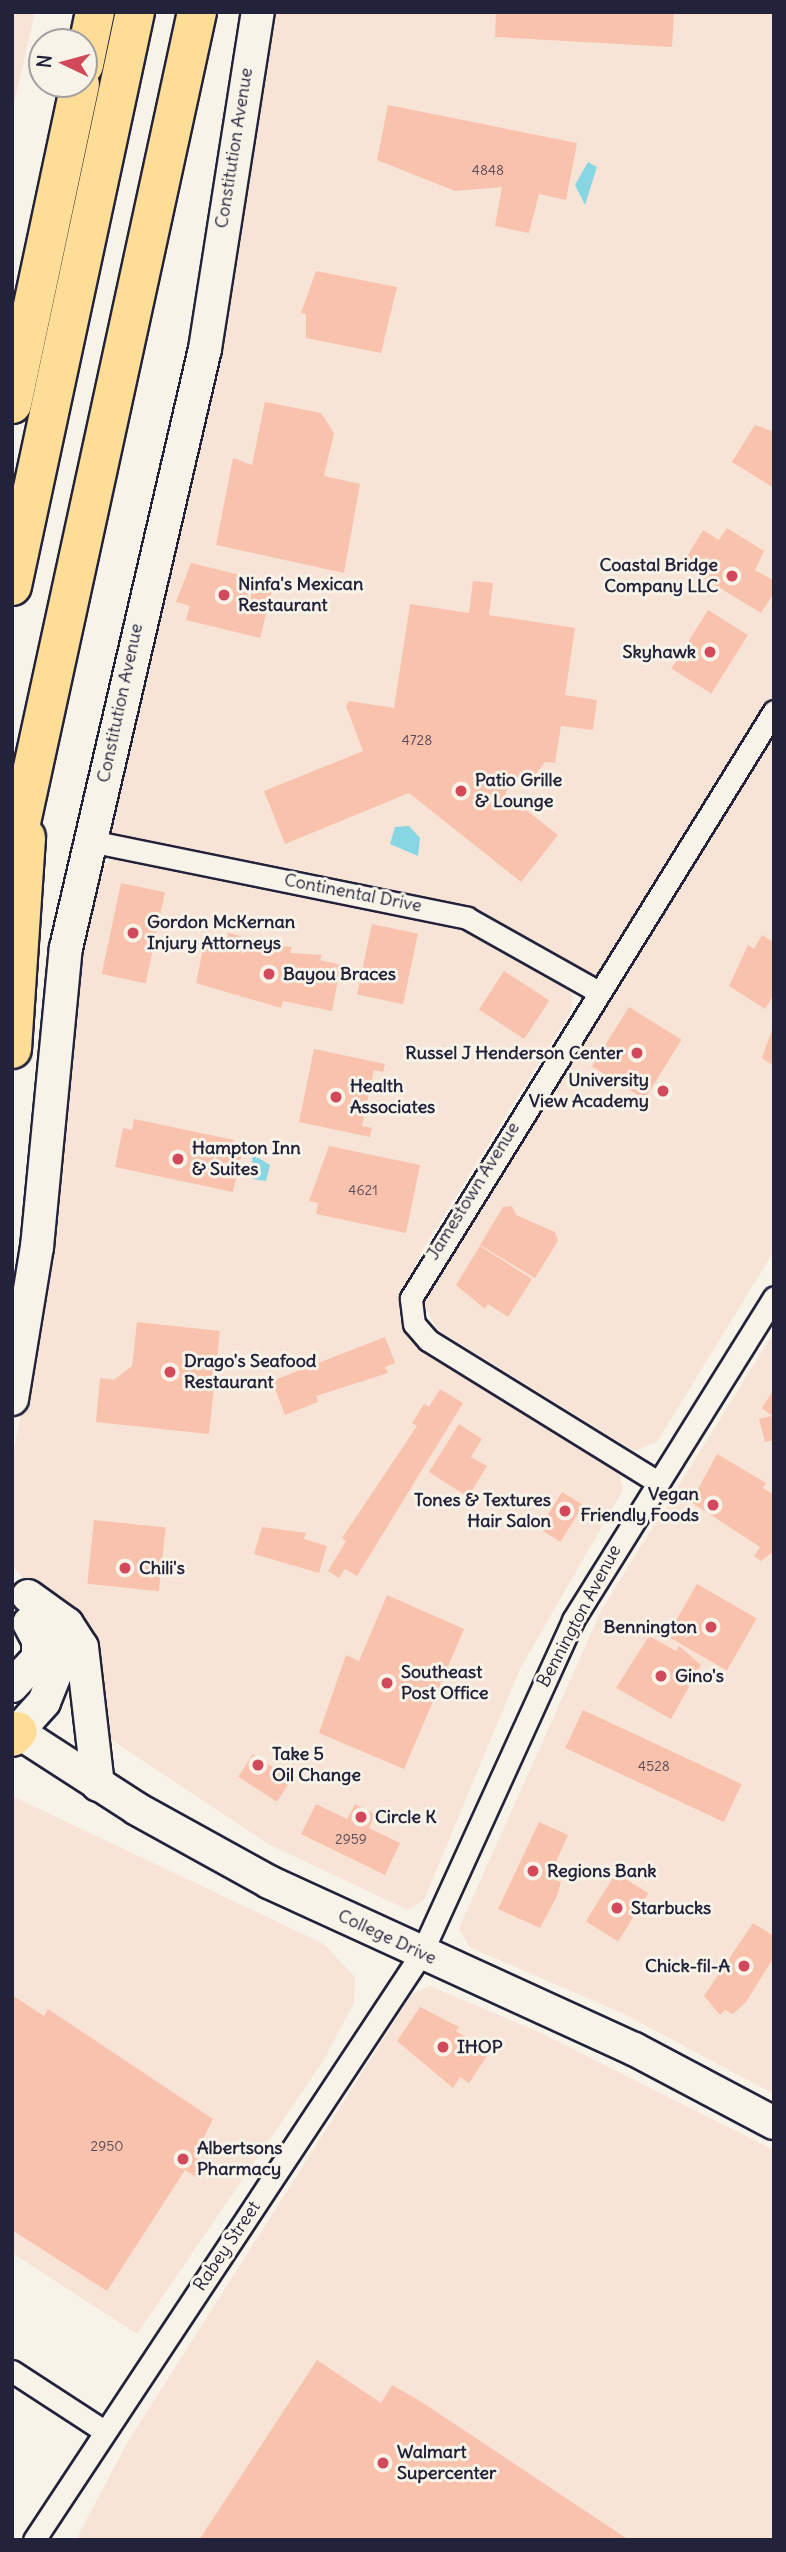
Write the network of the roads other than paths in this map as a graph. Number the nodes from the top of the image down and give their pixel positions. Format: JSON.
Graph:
{"nodes":[{"id":1,"x":135,"y":12,"type":"edge"},
{"id":2,"x":197,"y":12,"type":"edge"},
{"id":3,"x":258,"y":12,"type":"edge"},
{"id":4,"x":77,"y":98,"type":"edge"},
{"id":5,"x":12,"y":404,"type":"edge"},
{"id":6,"x":12,"y":586,"type":"edge"},
{"id":7,"x":774,"y":711,"type":"edge"},
{"id":8,"x":29,"y":789,"type":"junction"},
{"id":9,"x":90,"y":841,"type":"junction"},
{"id":10,"x":12,"y":864,"type":"edge"},
{"id":11,"x":598,"y":992,"type":"junction"},
{"id":12,"x":12,"y":1049,"type":"edge"},
{"id":13,"x":774,"y":1297,"type":"edge"},
{"id":14,"x":12,"y":1399,"type":"edge"},
{"id":15,"x":656,"y":1481,"type":"junction"},
{"id":16,"x":18,"y":1592,"type":"edge"},
{"id":17,"x":12,"y":1686,"type":"edge"},
{"id":18,"x":14,"y":1732,"type":"edge"},
{"id":19,"x":98,"y":1784,"type":"junction"},
{"id":20,"x":421,"y":1954,"type":"junction"},
{"id":21,"x":774,"y":2123,"type":"edge"},
{"id":22,"x":12,"y":2371,"type":"edge"},
{"id":23,"x":104,"y":2431,"type":"junction"},
{"id":24,"x":34,"y":2540,"type":"edge"}],
"edges":[{"from":1,"to":6,"type":"highway"},
{"from":2,"to":8,"type":"highway"},
{"from":3,"to":9,"type":"street","name":"Constitution Avenue"},
{"from":4,"to":5,"type":"highway"},
{"from":7,"to":11,"type":"street","name":"Jamestown Avenue"},
{"from":8,"to":10,"type":"highway"},
{"from":8,"to":12,"type":"highway"},
{"from":9,"to":11,"type":"street","name":"Continental Drive"},
{"from":9,"to":14,"type":"street","name":"Constitution Avenue"},
{"from":11,"to":15,"type":"street","name":"Jamestown Avenue"},
{"from":13,"to":15,"type":"street","name":"Bennington Avenue"},
{"from":15,"to":20,"type":"street","name":"Bennington Avenue"},
{"from":16,"to":17,"type":"street"},
{"from":16,"to":18,"type":"street"},
{"from":16,"to":19,"type":"street"},
{"from":18,"to":19,"type":"street","name":"College Drive"},
{"from":19,"to":20,"type":"street","name":"College Drive"},
{"from":20,"to":21,"type":"street","name":"College Drive"},
{"from":20,"to":23,"type":"street","name":"Rabey Street"},
{"from":22,"to":23,"type":"street"},
{"from":23,"to":24,"type":"street","name":"Rabey Street"}]}
